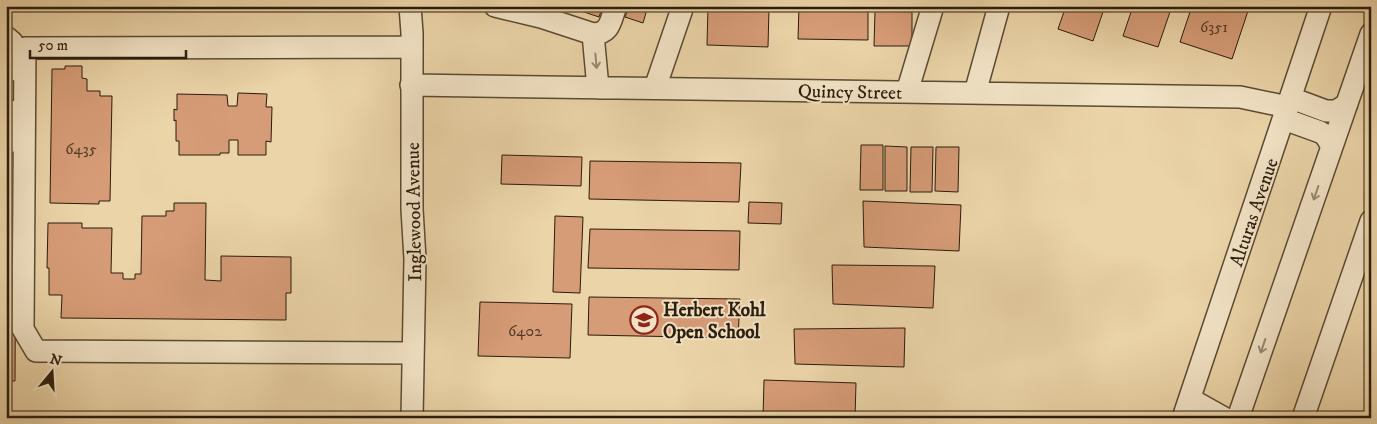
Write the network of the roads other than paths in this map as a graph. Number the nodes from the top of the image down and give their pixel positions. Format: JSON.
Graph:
{"nodes":[{"id":1,"x":410,"y":6,"type":"edge"},
{"id":2,"x":495,"y":6,"type":"edge"},
{"id":3,"x":616,"y":6,"type":"edge"},
{"id":4,"x":683,"y":6,"type":"edge"},
{"id":5,"x":933,"y":6,"type":"edge"},
{"id":6,"x":999,"y":6,"type":"edge"},
{"id":7,"x":1321,"y":6,"type":"edge"},
{"id":8,"x":543,"y":12,"type":"edge"},
{"id":9,"x":593,"y":34,"type":"junction"},
{"id":10,"x":1371,"y":34,"type":"edge"},
{"id":11,"x":6,"y":37,"type":"edge"},
{"id":12,"x":412,"y":47,"type":"junction"},
{"id":13,"x":412,"y":85,"type":"junction"},
{"id":14,"x":598,"y":88,"type":"junction"},
{"id":15,"x":655,"y":88,"type":"junction"},
{"id":16,"x":9,"y":91,"type":"edge"},
{"id":17,"x":907,"y":92,"type":"junction"},
{"id":18,"x":975,"y":93,"type":"junction"},
{"id":19,"x":1347,"y":104,"type":"junction"},
{"id":20,"x":1287,"y":108,"type":"junction"},
{"id":21,"x":6,"y":144,"type":"edge"},
{"id":22,"x":1332,"y":146,"type":"junction"},
{"id":23,"x":1371,"y":221,"type":"edge"},
{"id":24,"x":413,"y":353,"type":"junction"},
{"id":25,"x":1187,"y":408,"type":"edge"},
{"id":26,"x":412,"y":418,"type":"edge"},
{"id":27,"x":1224,"y":418,"type":"edge"},
{"id":28,"x":1238,"y":418,"type":"edge"},
{"id":29,"x":1303,"y":418,"type":"edge"}],
"edges":[{"from":1,"to":12,"type":"street","name":"Inglewood Avenue"},
{"from":2,"to":8,"type":"street"},
{"from":3,"to":9,"type":"street"},
{"from":4,"to":15,"type":"street"},
{"from":5,"to":17,"type":"street"},
{"from":6,"to":18,"type":"street"},
{"from":7,"to":20,"type":"street","name":"Alturas Avenue"},
{"from":8,"to":9,"type":"street"},
{"from":9,"to":14,"type":"street","one_way":true},
{"from":10,"to":19,"type":"street"},
{"from":11,"to":16,"type":"street"},
{"from":12,"to":13,"type":"street","name":"Inglewood Avenue"},
{"from":12,"to":24,"type":"street"},
{"from":13,"to":14,"type":"street","name":"Quincy Street"},
{"from":13,"to":24,"type":"street","name":"Inglewood Avenue"},
{"from":14,"to":15,"type":"street","name":"Quincy Street"},
{"from":15,"to":17,"type":"street","name":"Quincy Street"},
{"from":16,"to":21,"type":"street"},
{"from":17,"to":18,"type":"street","name":"Quincy Street"},
{"from":18,"to":20,"type":"street","name":"Quincy Street"},
{"from":19,"to":20,"type":"street"},
{"from":19,"to":22,"type":"street"},
{"from":20,"to":22,"type":"street"},
{"from":20,"to":25,"type":"street","name":"Alturas Avenue"},
{"from":22,"to":28,"type":"street","one_way":true},
{"from":23,"to":29,"type":"street"},
{"from":24,"to":26,"type":"street","name":"Inglewood Avenue"},
{"from":25,"to":27,"type":"street"}]}
